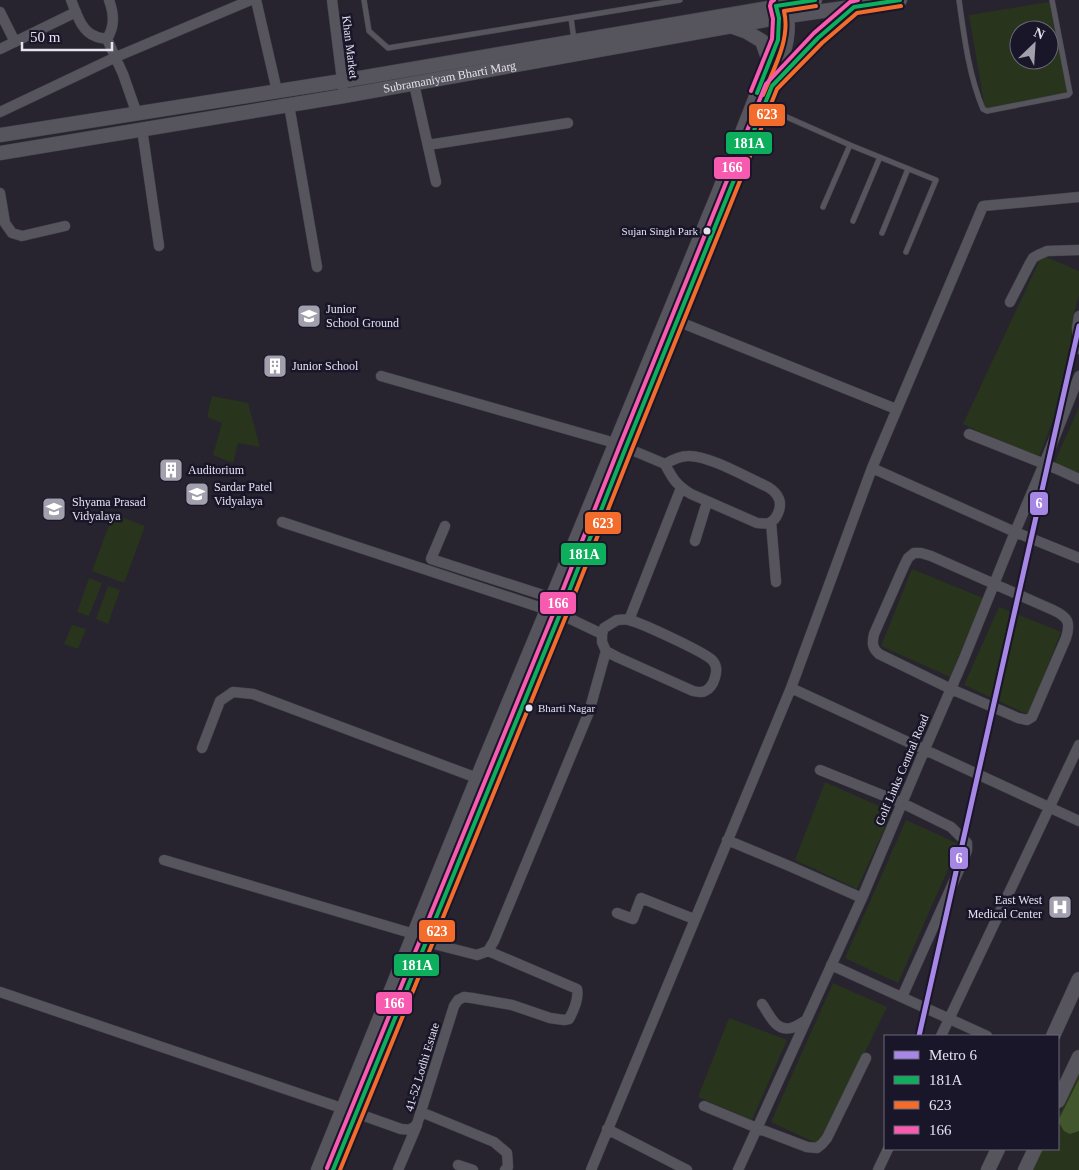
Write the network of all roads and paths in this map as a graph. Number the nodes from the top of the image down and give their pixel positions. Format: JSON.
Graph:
{"nodes":[{"id":1,"x":71,"y":0,"type":"edge"},
{"id":2,"x":109,"y":0,"type":"edge"},
{"id":3,"x":251,"y":0,"type":"edge"},
{"id":4,"x":256,"y":0,"type":"edge"},
{"id":5,"x":332,"y":0,"type":"edge"},
{"id":6,"x":364,"y":0,"type":"edge"},
{"id":7,"x":680,"y":0,"type":"edge"},
{"id":8,"x":815,"y":0,"type":"edge"},
{"id":9,"x":900,"y":0,"type":"edge"},
{"id":10,"x":959,"y":0,"type":"edge"},
{"id":11,"x":1052,"y":0,"type":"edge"},
{"id":12,"x":854,"y":7,"type":"junction"},
{"id":13,"x":782,"y":9,"type":"edge"},
{"id":14,"x":0,"y":12,"type":"edge"},
{"id":15,"x":76,"y":12,"type":"junction"},
{"id":16,"x":571,"y":18,"type":"junction"},
{"id":17,"x":731,"y":26,"type":"junction"},
{"id":18,"x":106,"y":39,"type":"junction"},
{"id":19,"x":15,"y":42,"type":"junction"},
{"id":20,"x":576,"y":48,"type":"junction"},
{"id":21,"x":0,"y":49,"type":"edge"},
{"id":22,"x":116,"y":57,"type":"junction"},
{"id":23,"x":769,"y":61,"type":"junction"},
{"id":24,"x":342,"y":81,"type":"junction"},
{"id":25,"x":414,"y":84,"type":"junction"},
{"id":26,"x":772,"y":86,"type":"junction"},
{"id":27,"x":277,"y":91,"type":"junction"},
{"id":28,"x":344,"y":96,"type":"junction"},
{"id":29,"x":289,"y":105,"type":"junction"},
{"id":30,"x":764,"y":107,"type":"junction"},
{"id":31,"x":0,"y":112,"type":"edge"},
{"id":32,"x":137,"y":114,"type":"junction"},
{"id":33,"x":568,"y":123,"type":"dead end"},
{"id":34,"x":142,"y":129,"type":"junction"},
{"id":35,"x":0,"y":135,"type":"edge"},
{"id":36,"x":428,"y":145,"type":"junction"},
{"id":37,"x":850,"y":145,"type":"junction"},
{"id":38,"x":0,"y":153,"type":"edge"},
{"id":39,"x":880,"y":158,"type":"junction"},
{"id":40,"x":908,"y":169,"type":"junction"},
{"id":41,"x":436,"y":182,"type":"dead end"},
{"id":42,"x":0,"y":193,"type":"edge"},
{"id":43,"x":1079,"y":197,"type":"edge"},
{"id":44,"x":823,"y":207,"type":"dead end"},
{"id":45,"x":853,"y":221,"type":"dead end"},
{"id":46,"x":65,"y":226,"type":"dead end"},
{"id":47,"x":882,"y":233,"type":"dead end"},
{"id":48,"x":159,"y":246,"type":"dead end"},
{"id":49,"x":1079,"y":250,"type":"edge"},
{"id":50,"x":906,"y":252,"type":"dead end"},
{"id":51,"x":316,"y":267,"type":"dead end"},
{"id":52,"x":1010,"y":302,"type":"dead end"},
{"id":53,"x":1079,"y":316,"type":"edge"},
{"id":54,"x":677,"y":321,"type":"junction"},
{"id":55,"x":1078,"y":328,"type":"edge"},
{"id":56,"x":1079,"y":349,"type":"edge"},
{"id":57,"x":381,"y":376,"type":"dead end"},
{"id":58,"x":1079,"y":376,"type":"edge"},
{"id":59,"x":896,"y":409,"type":"junction"},
{"id":60,"x":969,"y":434,"type":"dead end"},
{"id":61,"x":621,"y":445,"type":"junction"},
{"id":62,"x":665,"y":464,"type":"junction"},
{"id":63,"x":1044,"y":464,"type":"junction"},
{"id":64,"x":872,"y":468,"type":"junction"},
{"id":65,"x":1079,"y":479,"type":"edge"},
{"id":66,"x":681,"y":488,"type":"junction"},
{"id":67,"x":707,"y":502,"type":"junction"},
{"id":68,"x":282,"y":522,"type":"dead end"},
{"id":69,"x":771,"y":522,"type":"junction"},
{"id":70,"x":445,"y":526,"type":"dead end"},
{"id":71,"x":1015,"y":532,"type":"junction"},
{"id":72,"x":694,"y":541,"type":"dead end"},
{"id":73,"x":1079,"y":558,"type":"edge"},
{"id":74,"x":776,"y":582,"type":"dead end"},
{"id":75,"x":994,"y":584,"type":"junction"},
{"id":76,"x":553,"y":607,"type":"junction"},
{"id":77,"x":629,"y":620,"type":"junction"},
{"id":78,"x":602,"y":634,"type":"junction"},
{"id":79,"x":606,"y":650,"type":"junction"},
{"id":80,"x":791,"y":688,"type":"junction"},
{"id":81,"x":951,"y":689,"type":"junction"},
{"id":82,"x":1079,"y":745,"type":"edge"},
{"id":83,"x":202,"y":748,"type":"dead end"},
{"id":84,"x":924,"y":751,"type":"junction"},
{"id":85,"x":820,"y":770,"type":"dead end"},
{"id":86,"x":477,"y":778,"type":"junction"},
{"id":87,"x":902,"y":803,"type":"junction"},
{"id":88,"x":1049,"y":807,"type":"junction"},
{"id":89,"x":1079,"y":821,"type":"edge"},
{"id":90,"x":728,"y":840,"type":"junction"},
{"id":91,"x":164,"y":860,"type":"dead end"},
{"id":92,"x":862,"y":898,"type":"junction"},
{"id":93,"x":617,"y":912,"type":"dead end"},
{"id":94,"x":694,"y":920,"type":"junction"},
{"id":95,"x":414,"y":934,"type":"junction"},
{"id":96,"x":426,"y":942,"type":"junction"},
{"id":97,"x":488,"y":951,"type":"junction"},
{"id":98,"x":831,"y":965,"type":"junction"},
{"id":99,"x":1079,"y":979,"type":"edge"},
{"id":100,"x":0,"y":992,"type":"edge"},
{"id":101,"x":902,"y":997,"type":"junction"},
{"id":102,"x":762,"y":1004,"type":"dead end"},
{"id":103,"x":949,"y":1019,"type":"junction"},
{"id":104,"x":805,"y":1021,"type":"junction"},
{"id":105,"x":941,"y":1035,"type":"edge"},
{"id":106,"x":985,"y":1035,"type":"edge"},
{"id":107,"x":1053,"y":1035,"type":"edge"},
{"id":108,"x":1079,"y":1057,"type":"edge"},
{"id":109,"x":866,"y":1058,"type":"dead end"},
{"id":110,"x":1059,"y":1099,"type":"edge"},
{"id":111,"x":704,"y":1106,"type":"dead end"},
{"id":112,"x":343,"y":1108,"type":"junction"},
{"id":113,"x":356,"y":1112,"type":"junction"},
{"id":114,"x":421,"y":1112,"type":"junction"},
{"id":115,"x":417,"y":1124,"type":"junction"},
{"id":116,"x":756,"y":1128,"type":"junction"},
{"id":117,"x":607,"y":1129,"type":"junction"},
{"id":118,"x":888,"y":1150,"type":"edge"},
{"id":119,"x":998,"y":1150,"type":"edge"},
{"id":120,"x":1034,"y":1150,"type":"edge"},
{"id":121,"x":458,"y":1165,"type":"dead end"},
{"id":122,"x":318,"y":1170,"type":"edge"},
{"id":123,"x":333,"y":1170,"type":"edge"},
{"id":124,"x":398,"y":1170,"type":"edge"},
{"id":125,"x":473,"y":1170,"type":"edge"},
{"id":126,"x":505,"y":1170,"type":"edge"},
{"id":127,"x":590,"y":1170,"type":"edge"},
{"id":128,"x":687,"y":1170,"type":"edge"},
{"id":129,"x":738,"y":1170,"type":"edge"},
{"id":130,"x":878,"y":1170,"type":"edge"},
{"id":131,"x":988,"y":1170,"type":"edge"},
{"id":132,"x":1024,"y":1170,"type":"edge"}],
"edges":[{"from":1,"to":15,"type":"street"},
{"from":2,"to":18,"type":"street"},
{"from":3,"to":22,"type":"street"},
{"from":4,"to":27,"type":"street"},
{"from":5,"to":24,"type":"street","name":"Khan Market"},
{"from":6,"to":16,"type":"lane"},
{"from":7,"to":16,"type":"lane"},
{"from":8,"to":13,"type":"main road","name":"Subramaniyam Bharti Marg"},
{"from":9,"to":12,"type":"main road","name":"Subramaniyam Bharti Marg"},
{"from":10,"to":11,"type":"lane"},
{"from":12,"to":13,"type":"main road","name":"Subramaniyam Bharti Marg"},
{"from":12,"to":26,"type":"main road"},
{"from":13,"to":17,"type":"main road","name":"Subramaniyam Bharti Marg"},
{"from":13,"to":20,"type":"main road","name":"Subramaniyam Bharti Marg"},
{"from":13,"to":23,"type":"main road"},
{"from":13,"to":26,"type":"main road"},
{"from":14,"to":19,"type":"street"},
{"from":15,"to":18,"type":"street"},
{"from":15,"to":19,"type":"street"},
{"from":16,"to":20,"type":"lane"},
{"from":17,"to":20,"type":"main road","name":"Subramaniyam Bharti Marg"},
{"from":17,"to":23,"type":"main road"},
{"from":18,"to":22,"type":"street"},
{"from":19,"to":21,"type":"street"},
{"from":20,"to":24,"type":"main road","name":"Subramaniyam Bharti Marg"},
{"from":20,"to":25,"type":"main road","name":"Subramaniyam Bharti Marg"},
{"from":22,"to":31,"type":"street"},
{"from":22,"to":32,"type":"street"},
{"from":23,"to":61,"type":"main road"},
{"from":24,"to":27,"type":"main road","name":"Subramaniyam Bharti Marg"},
{"from":24,"to":28,"type":"street","name":"Khan Market"},
{"from":25,"to":28,"type":"main road","name":"Subramaniyam Bharti Marg"},
{"from":25,"to":36,"type":"street"},
{"from":26,"to":30,"type":"main road"},
{"from":27,"to":32,"type":"main road","name":"Subramaniyam Bharti Marg"},
{"from":28,"to":29,"type":"main road","name":"Subramaniyam Bharti Marg"},
{"from":29,"to":34,"type":"main road","name":"Subramaniyam Bharti Marg"},
{"from":29,"to":51,"type":"street"},
{"from":30,"to":37,"type":"lane"},
{"from":30,"to":54,"type":"main road"},
{"from":32,"to":35,"type":"main road","name":"Subramaniyam Bharti Marg"},
{"from":33,"to":36,"type":"street"},
{"from":34,"to":38,"type":"main road","name":"Subramaniyam Bharti Marg"},
{"from":34,"to":48,"type":"street"},
{"from":36,"to":41,"type":"street"},
{"from":37,"to":39,"type":"lane"},
{"from":37,"to":44,"type":"lane"},
{"from":39,"to":40,"type":"lane"},
{"from":39,"to":45,"type":"lane"},
{"from":40,"to":47,"type":"lane"},
{"from":40,"to":50,"type":"lane"},
{"from":42,"to":46,"type":"street"},
{"from":43,"to":59,"type":"street"},
{"from":49,"to":52,"type":"street"},
{"from":53,"to":55,"type":"street"},
{"from":54,"to":59,"type":"street"},
{"from":54,"to":61,"type":"main road"},
{"from":55,"to":56,"type":"street"},
{"from":57,"to":61,"type":"street"},
{"from":58,"to":63,"type":"street","name":"Golf Links Central Road"},
{"from":59,"to":64,"type":"street"},
{"from":60,"to":63,"type":"street"},
{"from":61,"to":62,"type":"street"},
{"from":61,"to":76,"type":"main road"},
{"from":62,"to":66,"type":"street"},
{"from":62,"to":69,"type":"street"},
{"from":63,"to":65,"type":"street"},
{"from":63,"to":71,"type":"street","name":"Golf Links Central Road"},
{"from":64,"to":71,"type":"street"},
{"from":64,"to":80,"type":"street"},
{"from":66,"to":67,"type":"street"},
{"from":66,"to":77,"type":"street"},
{"from":67,"to":69,"type":"street"},
{"from":67,"to":72,"type":"street"},
{"from":68,"to":76,"type":"street"},
{"from":69,"to":74,"type":"street"},
{"from":70,"to":76,"type":"street"},
{"from":71,"to":73,"type":"street"},
{"from":71,"to":75,"type":"street","name":"Golf Links Central Road"},
{"from":75,"to":81,"type":"street","name":"Golf Links Central Road"},
{"from":75,"to":81,"type":"street"},
{"from":75,"to":81,"type":"street"},
{"from":76,"to":78,"type":"street"},
{"from":76,"to":86,"type":"main road"},
{"from":76,"to":96,"type":"main road"},
{"from":77,"to":78,"type":"street"},
{"from":77,"to":79,"type":"street"},
{"from":78,"to":79,"type":"street"},
{"from":79,"to":97,"type":"street"},
{"from":80,"to":84,"type":"street"},
{"from":80,"to":90,"type":"street"},
{"from":81,"to":84,"type":"street","name":"Golf Links Central Road"},
{"from":82,"to":88,"type":"street"},
{"from":83,"to":86,"type":"street"},
{"from":84,"to":87,"type":"street","name":"Golf Links Central Road"},
{"from":84,"to":88,"type":"street"},
{"from":85,"to":87,"type":"street"},
{"from":86,"to":95,"type":"main road"},
{"from":87,"to":92,"type":"street","name":"Golf Links Central Road"},
{"from":87,"to":101,"type":"street"},
{"from":88,"to":89,"type":"street"},
{"from":88,"to":103,"type":"street"},
{"from":90,"to":92,"type":"street"},
{"from":90,"to":94,"type":"street"},
{"from":91,"to":95,"type":"street"},
{"from":92,"to":98,"type":"street","name":"Golf Links Central Road"},
{"from":93,"to":94,"type":"street"},
{"from":94,"to":117,"type":"street"},
{"from":95,"to":112,"type":"main road"},
{"from":96,"to":97,"type":"street"},
{"from":96,"to":113,"type":"main road"},
{"from":97,"to":114,"type":"street","name":"41-52 Lodhi Estate"},
{"from":98,"to":101,"type":"street"},
{"from":98,"to":104,"type":"street","name":"Golf Links Central Road"},
{"from":99,"to":107,"type":"main road"},
{"from":100,"to":112,"type":"street","name":"41-52 Lodhi Estate"},
{"from":101,"to":103,"type":"street"},
{"from":102,"to":104,"type":"street"},
{"from":103,"to":105,"type":"street"},
{"from":103,"to":106,"type":"street"},
{"from":104,"to":116,"type":"street","name":"Golf Links Central Road"},
{"from":108,"to":110,"type":"main road"},
{"from":109,"to":116,"type":"street"},
{"from":111,"to":116,"type":"street"},
{"from":112,"to":113,"type":"street","name":"41-52 Lodhi Estate"},
{"from":112,"to":122,"type":"main road"},
{"from":113,"to":115,"type":"street","name":"41-52 Lodhi Estate"},
{"from":113,"to":123,"type":"main road"},
{"from":114,"to":115,"type":"street","name":"41-52 Lodhi Estate"},
{"from":114,"to":126,"type":"street"},
{"from":115,"to":124,"type":"street"},
{"from":116,"to":129,"type":"street","name":"Golf Links Central Road"},
{"from":117,"to":127,"type":"street"},
{"from":117,"to":128,"type":"street"},
{"from":118,"to":130,"type":"street"},
{"from":119,"to":131,"type":"main road"},
{"from":120,"to":132,"type":"main road"},
{"from":121,"to":125,"type":"street"}]}
